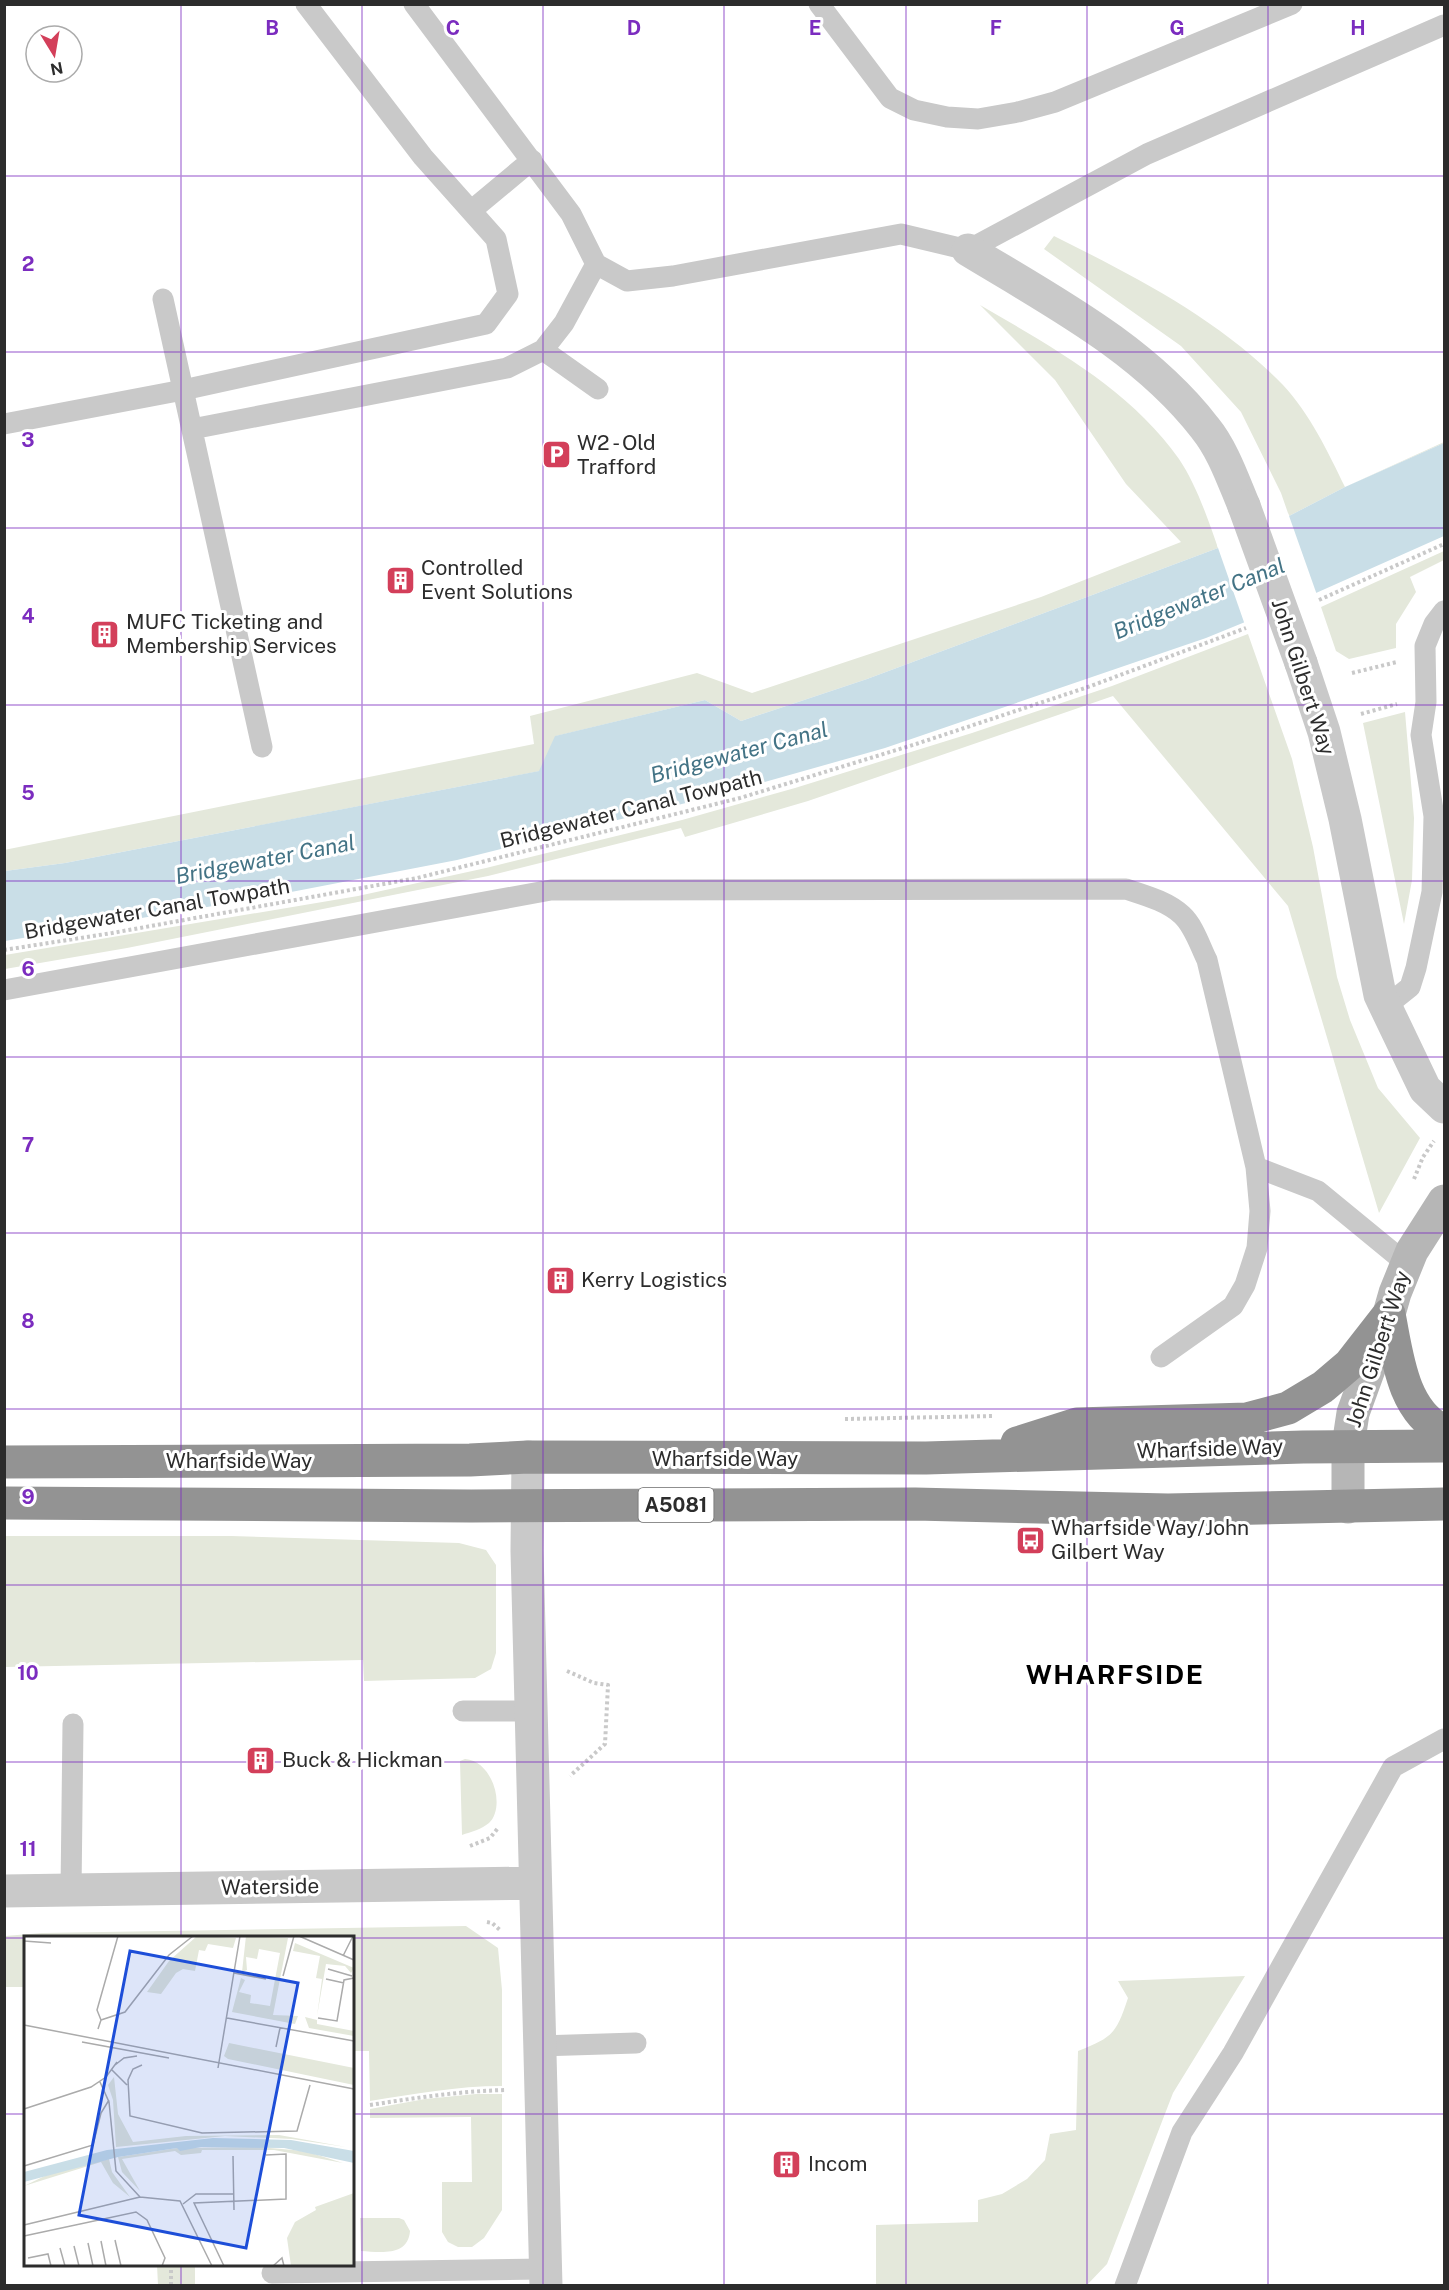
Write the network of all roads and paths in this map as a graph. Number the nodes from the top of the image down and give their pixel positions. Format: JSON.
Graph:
{"nodes":[{"id":1,"x":306,"y":4,"type":"edge"},
{"id":2,"x":414,"y":4,"type":"edge"},
{"id":3,"x":819,"y":4,"type":"edge"},
{"id":4,"x":1292,"y":4,"type":"edge"},
{"id":5,"x":1444,"y":25,"type":"edge"},
{"id":6,"x":532,"y":160,"type":"junction"},
{"id":7,"x":472,"y":210,"type":"junction"},
{"id":8,"x":968,"y":250,"type":"junction"},
{"id":9,"x":596,"y":264,"type":"junction"},
{"id":10,"x":163,"y":298,"type":"dead end"},
{"id":11,"x":543,"y":350,"type":"junction"},
{"id":12,"x":598,"y":389,"type":"dead end"},
{"id":13,"x":183,"y":390,"type":"junction"},
{"id":14,"x":4,"y":424,"type":"edge"},
{"id":15,"x":192,"y":429,"type":"junction"},
{"id":16,"x":1444,"y":544,"type":"edge"},
{"id":17,"x":1319,"y":600,"type":"dead end"},
{"id":18,"x":1444,"y":611,"type":"edge"},
{"id":19,"x":1246,"y":628,"type":"dead end"},
{"id":20,"x":1398,"y":662,"type":"dead end"},
{"id":21,"x":1352,"y":673,"type":"dead end"},
{"id":22,"x":1403,"y":702,"type":"dead end"},
{"id":23,"x":1361,"y":714,"type":"dead end"},
{"id":24,"x":262,"y":747,"type":"dead end"},
{"id":25,"x":4,"y":950,"type":"edge"},
{"id":26,"x":4,"y":990,"type":"edge"},
{"id":27,"x":1385,"y":1007,"type":"junction"},
{"id":28,"x":1441,"y":1122,"type":"edge"},
{"id":29,"x":1256,"y":1167,"type":"junction"},
{"id":30,"x":1412,"y":1184,"type":"dead end"},
{"id":31,"x":1444,"y":1201,"type":"edge"},
{"id":32,"x":1407,"y":1264,"type":"junction"},
{"id":33,"x":1389,"y":1314,"type":"junction"},
{"id":34,"x":1161,"y":1357,"type":"dead end"},
{"id":35,"x":996,"y":1416,"type":"dead end"},
{"id":36,"x":842,"y":1419,"type":"dead end"},
{"id":37,"x":1444,"y":1431,"type":"edge"},
{"id":38,"x":1348,"y":1446,"type":"junction"},
{"id":39,"x":1444,"y":1446,"type":"edge"},
{"id":40,"x":978,"y":1456,"type":"junction"},
{"id":41,"x":528,"y":1457,"type":"junction"},
{"id":42,"x":4,"y":1462,"type":"edge"},
{"id":43,"x":4,"y":1503,"type":"edge"},
{"id":44,"x":1444,"y":1504,"type":"edge"},
{"id":45,"x":527,"y":1506,"type":"junction"},
{"id":46,"x":1348,"y":1507,"type":"junction"},
{"id":47,"x":562,"y":1668,"type":"dead end"},
{"id":48,"x":531,"y":1711,"type":"junction"},
{"id":49,"x":463,"y":1712,"type":"dead end"},
{"id":50,"x":73,"y":1724,"type":"dead end"},
{"id":51,"x":1444,"y":1739,"type":"edge"},
{"id":52,"x":569,"y":1778,"type":"dead end"},
{"id":53,"x":500,"y":1824,"type":"dead end"},
{"id":54,"x":462,"y":1849,"type":"dead end"},
{"id":55,"x":535,"y":1883,"type":"junction"},
{"id":56,"x":4,"y":1891,"type":"edge"},
{"id":57,"x":71,"y":1891,"type":"junction"},
{"id":58,"x":481,"y":1921,"type":"dead end"},
{"id":59,"x":509,"y":1939,"type":"dead end"},
{"id":60,"x":636,"y":2043,"type":"dead end"},
{"id":61,"x":539,"y":2046,"type":"junction"},
{"id":62,"x":541,"y":2089,"type":"junction"},
{"id":63,"x":370,"y":2105,"type":"dead end"},
{"id":64,"x":171,"y":2266,"type":"edge"},
{"id":65,"x":272,"y":2273,"type":"dead end"},
{"id":66,"x":546,"y":2277,"type":"edge"},
{"id":67,"x":171,"y":2286,"type":"edge"},
{"id":68,"x":1125,"y":2286,"type":"edge"}],
"edges":[{"from":1,"to":7,"type":"lane"},
{"from":2,"to":6,"type":"lane"},
{"from":3,"to":4,"type":"lane"},
{"from":5,"to":8,"type":"lane"},
{"from":6,"to":7,"type":"lane"},
{"from":6,"to":9,"type":"lane"},
{"from":7,"to":13,"type":"lane"},
{"from":8,"to":9,"type":"lane"},
{"from":8,"to":27,"type":"street","name":"John Gilbert Way","bridge":true},
{"from":9,"to":11,"type":"lane"},
{"from":10,"to":13,"type":"lane"},
{"from":11,"to":12,"type":"lane"},
{"from":11,"to":15,"type":"lane"},
{"from":13,"to":14,"type":"lane"},
{"from":13,"to":15,"type":"lane"},
{"from":15,"to":24,"type":"lane"},
{"from":16,"to":17,"type":"path"},
{"from":18,"to":27,"type":"lane"},
{"from":19,"to":25,"type":"path","name":"Bridgewater Canal Towpath"},
{"from":20,"to":21,"type":"path"},
{"from":22,"to":23,"type":"path"},
{"from":26,"to":29,"type":"lane"},
{"from":27,"to":28,"type":"street","name":"John Gilbert Way"},
{"from":28,"to":30,"type":"path"},
{"from":29,"to":32,"type":"lane"},
{"from":29,"to":34,"type":"lane"},
{"from":31,"to":32,"type":"street","name":"John Gilbert Way"},
{"from":32,"to":33,"type":"street","name":"John Gilbert Way"},
{"from":33,"to":37,"type":"highway"},
{"from":33,"to":38,"type":"street","name":"John Gilbert Way"},
{"from":33,"to":40,"type":"highway"},
{"from":35,"to":36,"type":"path"},
{"from":38,"to":39,"type":"highway","name":"Wharfside Way"},
{"from":38,"to":40,"type":"highway","name":"Wharfside Way"},
{"from":38,"to":46,"type":"street","name":"John Gilbert Way"},
{"from":40,"to":41,"type":"highway","name":"Wharfside Way","number":"A5081"},
{"from":41,"to":42,"type":"highway","name":"Wharfside Way","number":"A5081"},
{"from":41,"to":45,"type":"street"},
{"from":43,"to":45,"type":"highway","name":"Wharfside Way","number":"A5081"},
{"from":44,"to":46,"type":"highway","name":"Wharfside Way"},
{"from":45,"to":46,"type":"highway","name":"Wharfside Way","number":"A5081"},
{"from":45,"to":48,"type":"street"},
{"from":47,"to":52,"type":"path"},
{"from":48,"to":49,"type":"lane"},
{"from":48,"to":55,"type":"street"},
{"from":50,"to":57,"type":"lane"},
{"from":51,"to":68,"type":"lane"},
{"from":53,"to":54,"type":"path"},
{"from":55,"to":57,"type":"street","name":"Waterside"},
{"from":55,"to":61,"type":"street"},
{"from":56,"to":57,"type":"street","name":"Waterside"},
{"from":58,"to":59,"type":"path"},
{"from":60,"to":61,"type":"lane"},
{"from":61,"to":62,"type":"street"},
{"from":62,"to":63,"type":"path"},
{"from":62,"to":66,"type":"street"},
{"from":64,"to":67,"type":"path"},
{"from":65,"to":66,"type":"lane"}]}
